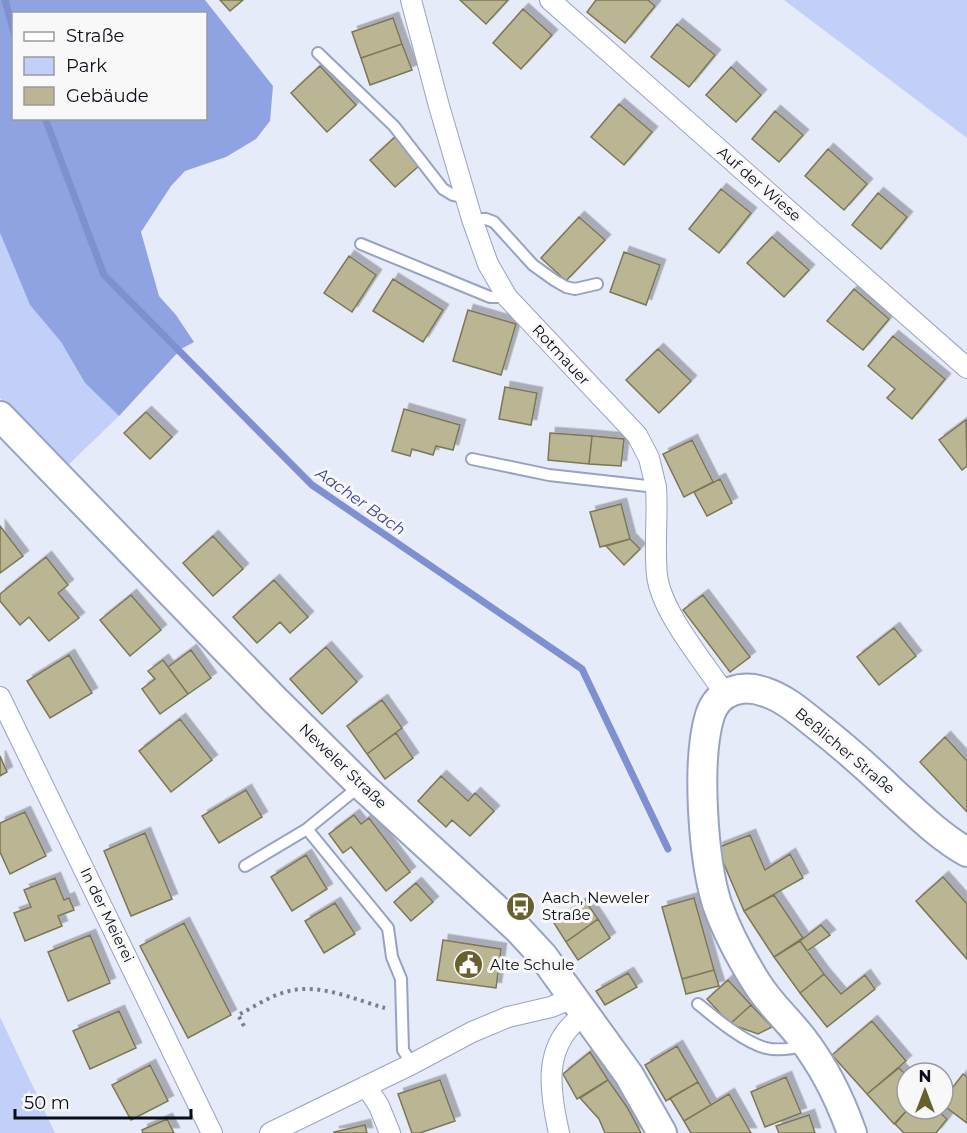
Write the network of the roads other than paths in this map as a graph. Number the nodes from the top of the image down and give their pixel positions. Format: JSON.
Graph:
{"nodes":[{"id":1,"x":411,"y":0,"type":"edge"},
{"id":2,"x":550,"y":0,"type":"edge"},
{"id":3,"x":318,"y":53,"type":"dead end"},
{"id":4,"x":466,"y":198,"type":"junction"},
{"id":5,"x":472,"y":219,"type":"junction"},
{"id":6,"x":361,"y":244,"type":"dead end"},
{"id":7,"x":597,"y":284,"type":"dead end"},
{"id":8,"x":507,"y":297,"type":"junction"},
{"id":9,"x":967,"y":368,"type":"edge"},
{"id":10,"x":0,"y":416,"type":"edge"},
{"id":11,"x":472,"y":459,"type":"dead end"},
{"id":12,"x":656,"y":487,"type":"junction"},
{"id":13,"x":725,"y":694,"type":"junction"},
{"id":14,"x":0,"y":697,"type":"edge"},
{"id":15,"x":361,"y":785,"type":"junction"},
{"id":16,"x":308,"y":829,"type":"junction"},
{"id":17,"x":967,"y":852,"type":"edge"},
{"id":18,"x":244,"y":866,"type":"dead end"},
{"id":19,"x":698,"y":1004,"type":"dead end"},
{"id":20,"x":579,"y":1006,"type":"junction"},
{"id":21,"x":807,"y":1045,"type":"junction"},
{"id":22,"x":412,"y":1064,"type":"junction"},
{"id":23,"x":366,"y":1086,"type":"junction"},
{"id":24,"x":212,"y":1133,"type":"edge"},
{"id":25,"x":270,"y":1133,"type":"edge"},
{"id":26,"x":390,"y":1133,"type":"edge"},
{"id":27,"x":560,"y":1133,"type":"edge"},
{"id":28,"x":662,"y":1133,"type":"edge"},
{"id":29,"x":852,"y":1133,"type":"edge"}],
"edges":[{"from":1,"to":4,"type":"street","name":"Rotmauer"},
{"from":2,"to":9,"type":"street","name":"Auf der Wiese"},
{"from":3,"to":4,"type":"lane"},
{"from":4,"to":5,"type":"street","name":"Rotmauer"},
{"from":5,"to":7,"type":"lane"},
{"from":5,"to":8,"type":"street","name":"Rotmauer"},
{"from":6,"to":8,"type":"lane"},
{"from":8,"to":12,"type":"street","name":"Rotmauer"},
{"from":10,"to":15,"type":"main road","name":"Neweler Straße"},
{"from":11,"to":12,"type":"lane"},
{"from":12,"to":13,"type":"street","name":"Rotmauer"},
{"from":13,"to":17,"type":"main road","name":"Beßlicher Straße"},
{"from":13,"to":21,"type":"main road"},
{"from":14,"to":24,"type":"street","name":"In der Meierei"},
{"from":15,"to":16,"type":"lane"},
{"from":15,"to":20,"type":"main road","name":"Neweler Straße"},
{"from":16,"to":18,"type":"lane"},
{"from":16,"to":22,"type":"lane"},
{"from":19,"to":21,"type":"lane"},
{"from":20,"to":22,"type":"street"},
{"from":20,"to":27,"type":"street"},
{"from":20,"to":28,"type":"main road","name":"Neweler Straße"},
{"from":21,"to":29,"type":"main road"},
{"from":22,"to":23,"type":"street"},
{"from":23,"to":25,"type":"street"},
{"from":23,"to":26,"type":"street"}]}
